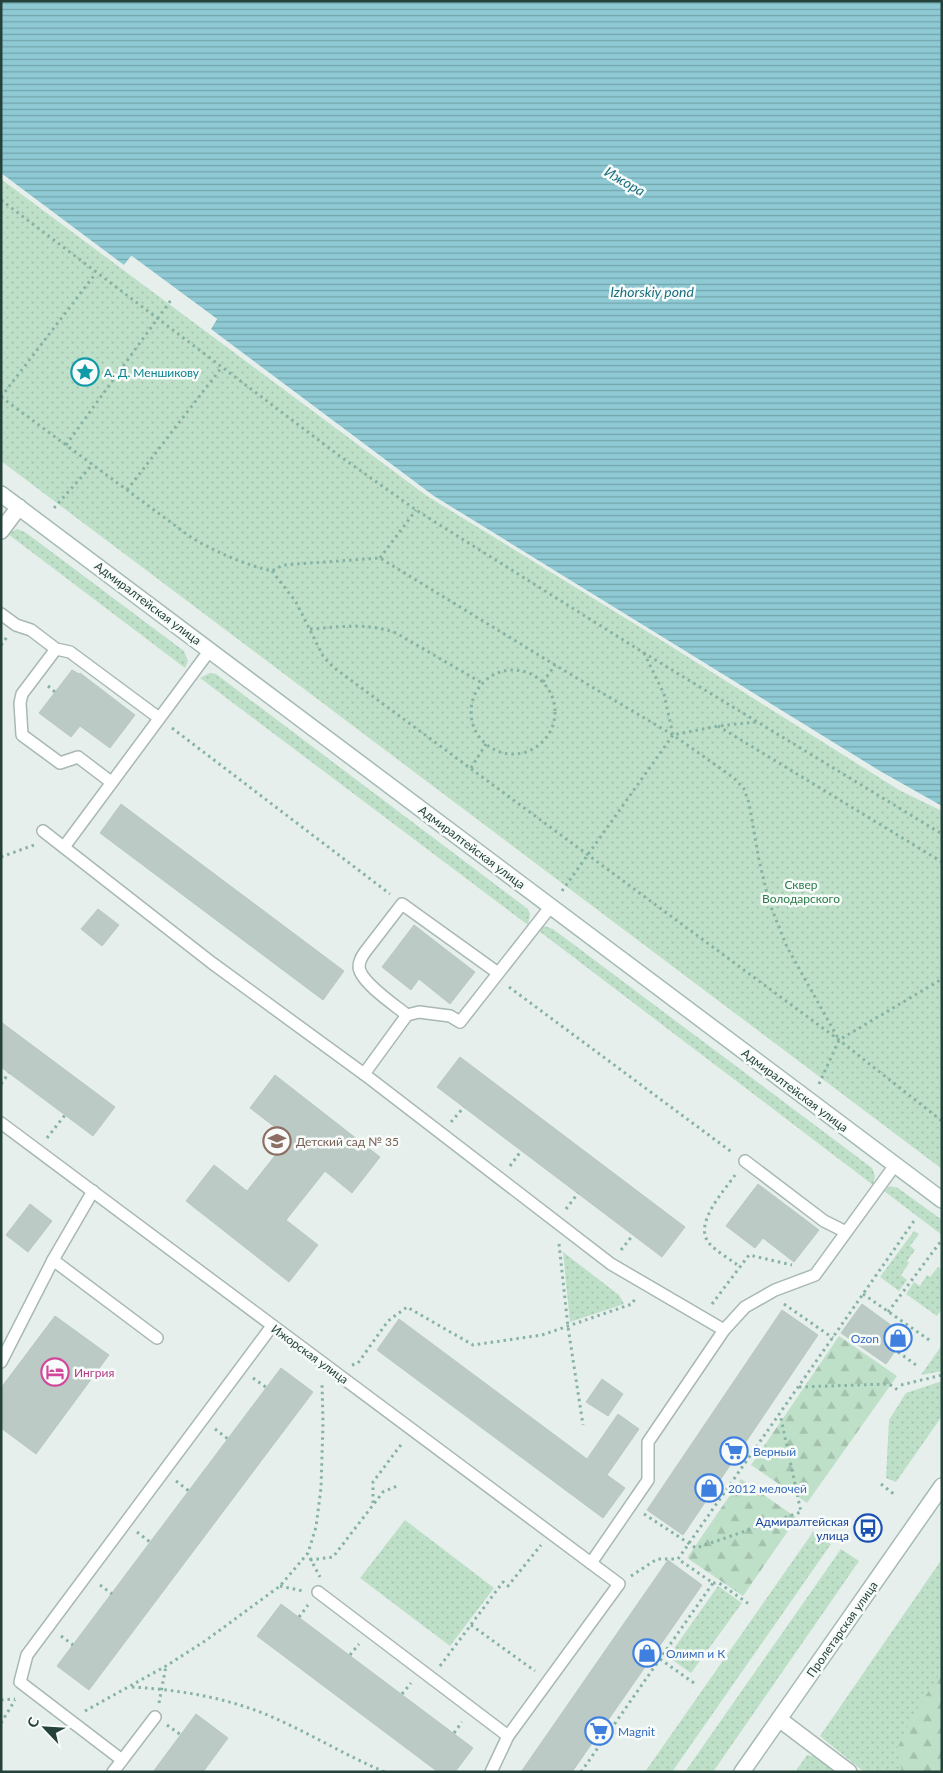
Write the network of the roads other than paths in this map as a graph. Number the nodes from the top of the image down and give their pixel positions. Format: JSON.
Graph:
{"nodes":[{"id":1,"x":1,"y":494,"type":"edge"},
{"id":2,"x":19,"y":507,"type":"junction"},
{"id":3,"x":1,"y":531,"type":"edge"},
{"id":4,"x":1,"y":614,"type":"edge"},
{"id":5,"x":56,"y":649,"type":"junction"},
{"id":6,"x":210,"y":650,"type":"junction"},
{"id":7,"x":159,"y":718,"type":"junction"},
{"id":8,"x":111,"y":782,"type":"junction"},
{"id":9,"x":48,"y":835,"type":"road end"},
{"id":10,"x":64,"y":847,"type":"junction"},
{"id":11,"x":551,"y":906,"type":"junction"},
{"id":12,"x":498,"y":973,"type":"junction"},
{"id":13,"x":407,"y":1015,"type":"junction"},
{"id":14,"x":364,"y":1074,"type":"junction"},
{"id":15,"x":1,"y":1123,"type":"edge"},
{"id":16,"x":745,"y":1161,"type":"road end"},
{"id":17,"x":895,"y":1164,"type":"junction"},
{"id":18,"x":93,"y":1191,"type":"junction"},
{"id":19,"x":942,"y":1200,"type":"edge"},
{"id":20,"x":846,"y":1232,"type":"junction"},
{"id":21,"x":53,"y":1260,"type":"junction"},
{"id":22,"x":272,"y":1326,"type":"junction"},
{"id":23,"x":724,"y":1330,"type":"junction"},
{"id":24,"x":157,"y":1338,"type":"dead end"},
{"id":25,"x":1,"y":1362,"type":"edge"},
{"id":26,"x":942,"y":1486,"type":"edge"},
{"id":27,"x":591,"y":1563,"type":"junction"},
{"id":28,"x":318,"y":1592,"type":"road end"},
{"id":29,"x":155,"y":1717,"type":"road end"},
{"id":30,"x":779,"y":1719,"type":"junction"},
{"id":31,"x":508,"y":1736,"type":"junction"},
{"id":32,"x":122,"y":1760,"type":"junction"},
{"id":33,"x":113,"y":1772,"type":"edge"},
{"id":34,"x":491,"y":1772,"type":"edge"},
{"id":35,"x":742,"y":1772,"type":"edge"},
{"id":36,"x":849,"y":1772,"type":"edge"}],
"edges":[{"from":1,"to":2,"type":"street","name":"Адмиралтейская улица"},
{"from":2,"to":3,"type":"street"},
{"from":2,"to":6,"type":"street","name":"Адмиралтейская улица"},
{"from":4,"to":5,"type":"lane"},
{"from":5,"to":7,"type":"lane"},
{"from":5,"to":8,"type":"lane"},
{"from":6,"to":7,"type":"lane"},
{"from":6,"to":11,"type":"street","name":"Адмиралтейская улица"},
{"from":7,"to":8,"type":"lane"},
{"from":8,"to":10,"type":"lane"},
{"from":9,"to":10,"type":"lane"},
{"from":10,"to":14,"type":"lane"},
{"from":11,"to":12,"type":"lane"},
{"from":11,"to":17,"type":"street","name":"Адмиралтейская улица"},
{"from":12,"to":13,"type":"lane"},
{"from":12,"to":13,"type":"lane"},
{"from":13,"to":14,"type":"lane"},
{"from":14,"to":23,"type":"lane"},
{"from":15,"to":18,"type":"lane","name":"Ижорская улица"},
{"from":16,"to":20,"type":"lane"},
{"from":17,"to":19,"type":"street","name":"Адмиралтейская улица"},
{"from":17,"to":20,"type":"lane"},
{"from":18,"to":21,"type":"lane"},
{"from":18,"to":22,"type":"lane","name":"Ижорская улица"},
{"from":20,"to":23,"type":"lane"},
{"from":21,"to":24,"type":"lane"},
{"from":21,"to":25,"type":"lane"},
{"from":22,"to":27,"type":"lane","name":"Ижорская улица"},
{"from":22,"to":32,"type":"lane"},
{"from":23,"to":27,"type":"lane"},
{"from":26,"to":30,"type":"street","name":"Пролетарская улица"},
{"from":27,"to":31,"type":"lane","name":"Ижорская улица"},
{"from":28,"to":31,"type":"lane"},
{"from":29,"to":32,"type":"lane"},
{"from":30,"to":35,"type":"street","name":"Пролетарская улица"},
{"from":30,"to":36,"type":"street"},
{"from":31,"to":34,"type":"lane"},
{"from":32,"to":33,"type":"lane"}]}
